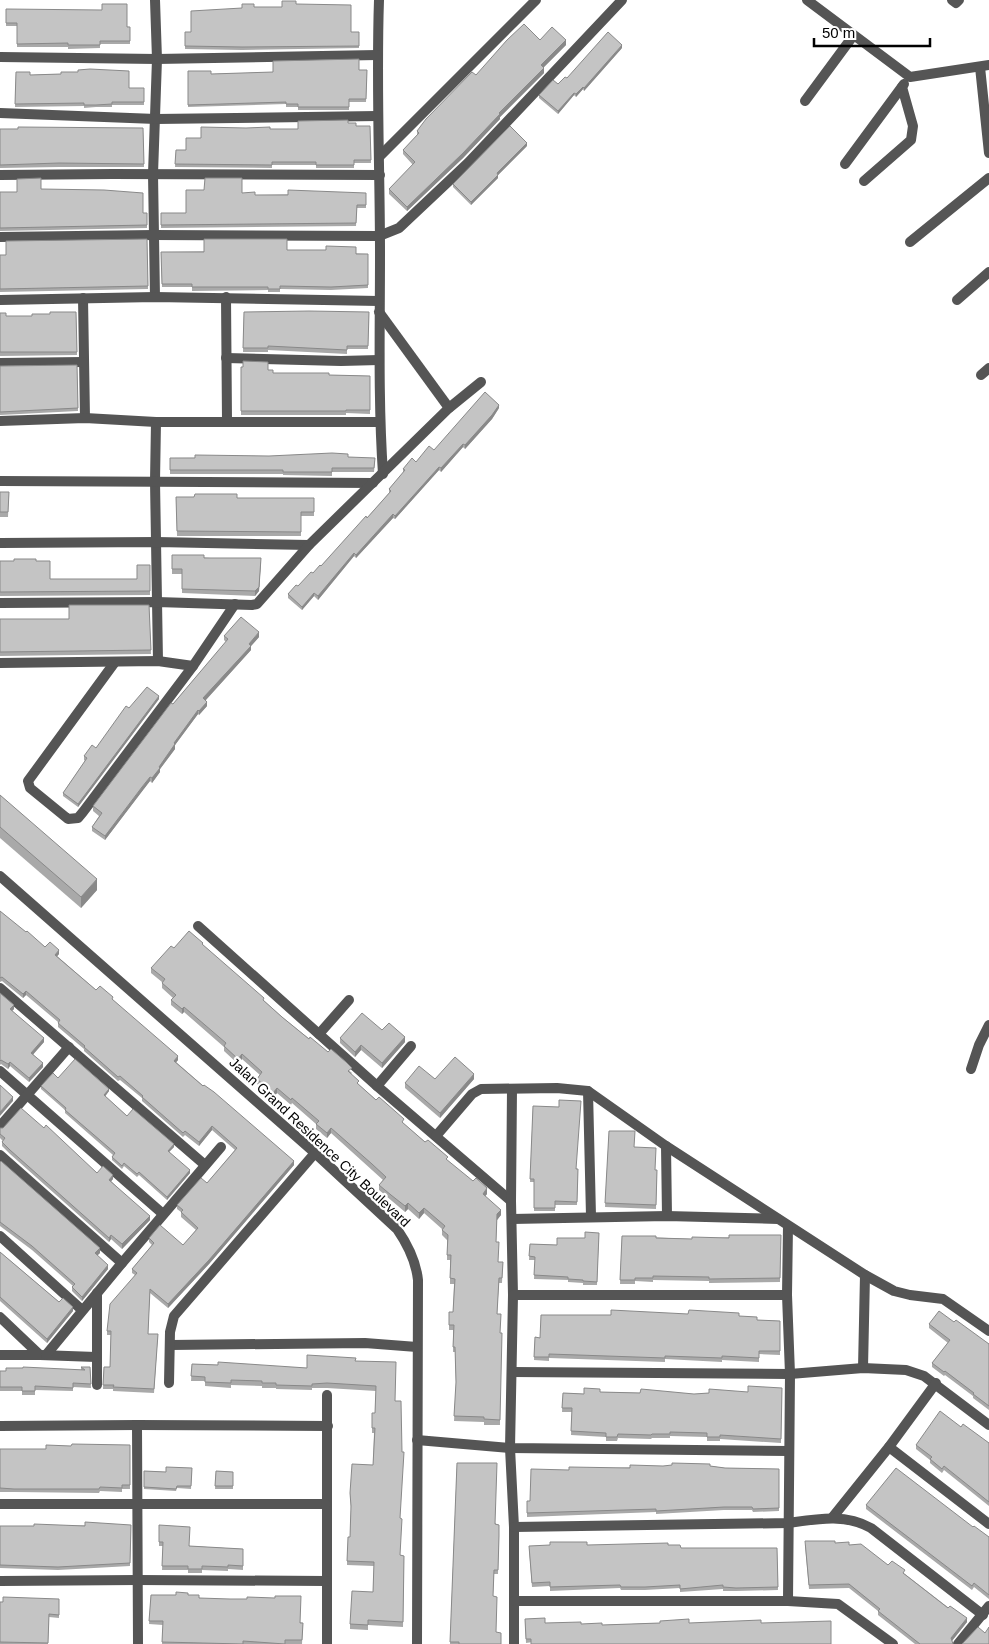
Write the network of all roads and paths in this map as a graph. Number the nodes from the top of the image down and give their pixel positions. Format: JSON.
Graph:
{"nodes":[{"id":1,"x":155,"y":0,"type":"edge"},
{"id":2,"x":379,"y":0,"type":"edge"},
{"id":3,"x":536,"y":0,"type":"edge"},
{"id":4,"x":622,"y":0,"type":"edge"},
{"id":5,"x":806,"y":0,"type":"edge"},
{"id":6,"x":952,"y":0,"type":"edge"},
{"id":7,"x":959,"y":0,"type":"edge"},
{"id":8,"x":853,"y":36,"type":"junction"},
{"id":9,"x":377,"y":55,"type":"junction"},
{"id":10,"x":0,"y":57,"type":"edge"},
{"id":11,"x":157,"y":59,"type":"junction"},
{"id":12,"x":984,"y":66,"type":"edge"},
{"id":13,"x":910,"y":77,"type":"junction"},
{"id":14,"x":902,"y":87,"type":"junction"},
{"id":15,"x":805,"y":101,"type":"dead end"},
{"id":16,"x":0,"y":113,"type":"edge"},
{"id":17,"x":378,"y":116,"type":"junction"},
{"id":18,"x":156,"y":119,"type":"junction"},
{"id":19,"x":989,"y":152,"type":"edge"},
{"id":20,"x":380,"y":156,"type":"junction"},
{"id":21,"x":845,"y":164,"type":"dead end"},
{"id":22,"x":153,"y":174,"type":"junction"},
{"id":23,"x":0,"y":175,"type":"edge"},
{"id":24,"x":380,"y":176,"type":"junction"},
{"id":25,"x":989,"y":178,"type":"edge"},
{"id":26,"x":864,"y":181,"type":"dead end"},
{"id":27,"x":154,"y":235,"type":"junction"},
{"id":28,"x":0,"y":236,"type":"edge"},
{"id":29,"x":380,"y":236,"type":"junction"},
{"id":30,"x":910,"y":242,"type":"dead end"},
{"id":31,"x":989,"y":272,"type":"edge"},
{"id":32,"x":155,"y":297,"type":"junction"},
{"id":33,"x":226,"y":297,"type":"junction"},
{"id":34,"x":83,"y":298,"type":"junction"},
{"id":35,"x":0,"y":300,"type":"edge"},
{"id":36,"x":957,"y":300,"type":"dead end"},
{"id":37,"x":379,"y":301,"type":"junction"},
{"id":38,"x":379,"y":312,"type":"junction"},
{"id":39,"x":226,"y":358,"type":"junction"},
{"id":40,"x":379,"y":360,"type":"junction"},
{"id":41,"x":83,"y":362,"type":"junction"},
{"id":42,"x":0,"y":363,"type":"edge"},
{"id":43,"x":481,"y":382,"type":"dead end"},
{"id":44,"x":449,"y":408,"type":"junction"},
{"id":45,"x":85,"y":418,"type":"junction"},
{"id":46,"x":0,"y":421,"type":"edge"},
{"id":47,"x":227,"y":421,"type":"junction"},
{"id":48,"x":156,"y":422,"type":"junction"},
{"id":49,"x":380,"y":422,"type":"junction"},
{"id":50,"x":383,"y":474,"type":"junction"},
{"id":51,"x":0,"y":481,"type":"edge"},
{"id":52,"x":155,"y":481,"type":"junction"},
{"id":53,"x":373,"y":483,"type":"junction"},
{"id":54,"x":156,"y":542,"type":"junction"},
{"id":55,"x":0,"y":544,"type":"edge"},
{"id":56,"x":309,"y":545,"type":"junction"},
{"id":57,"x":157,"y":602,"type":"junction"},
{"id":58,"x":0,"y":603,"type":"edge"},
{"id":59,"x":235,"y":604,"type":"junction"},
{"id":60,"x":158,"y":661,"type":"junction"},
{"id":61,"x":115,"y":662,"type":"junction"},
{"id":62,"x":0,"y":663,"type":"edge"},
{"id":63,"x":193,"y":666,"type":"junction"},
{"id":64,"x":0,"y":876,"type":"edge"},
{"id":65,"x":198,"y":926,"type":"dead end"},
{"id":66,"x":0,"y":988,"type":"edge"},
{"id":67,"x":349,"y":1000,"type":"dead end"},
{"id":68,"x":989,"y":1025,"type":"edge"},
{"id":69,"x":319,"y":1034,"type":"junction"},
{"id":70,"x":68,"y":1046,"type":"junction"},
{"id":71,"x":411,"y":1046,"type":"dead end"},
{"id":72,"x":971,"y":1069,"type":"dead end"},
{"id":73,"x":0,"y":1071,"type":"edge"},
{"id":74,"x":377,"y":1086,"type":"junction"},
{"id":75,"x":512,"y":1089,"type":"junction"},
{"id":76,"x":588,"y":1091,"type":"junction"},
{"id":77,"x":27,"y":1095,"type":"junction"},
{"id":78,"x":0,"y":1126,"type":"edge"},
{"id":79,"x":436,"y":1136,"type":"junction"},
{"id":80,"x":666,"y":1146,"type":"junction"},
{"id":81,"x":220,"y":1147,"type":"dead end"},
{"id":82,"x":315,"y":1152,"type":"junction"},
{"id":83,"x":0,"y":1155,"type":"edge"},
{"id":84,"x":205,"y":1165,"type":"junction"},
{"id":85,"x":511,"y":1200,"type":"junction"},
{"id":86,"x":162,"y":1214,"type":"junction"},
{"id":87,"x":591,"y":1216,"type":"junction"},
{"id":88,"x":667,"y":1216,"type":"junction"},
{"id":89,"x":512,"y":1219,"type":"junction"},
{"id":90,"x":778,"y":1219,"type":"junction"},
{"id":91,"x":788,"y":1226,"type":"junction"},
{"id":92,"x":0,"y":1236,"type":"edge"},
{"id":93,"x":122,"y":1263,"type":"junction"},
{"id":94,"x":865,"y":1275,"type":"junction"},
{"id":95,"x":97,"y":1293,"type":"junction"},
{"id":96,"x":513,"y":1294,"type":"junction"},
{"id":97,"x":787,"y":1295,"type":"junction"},
{"id":98,"x":82,"y":1310,"type":"junction"},
{"id":99,"x":0,"y":1317,"type":"edge"},
{"id":100,"x":989,"y":1331,"type":"edge"},
{"id":101,"x":171,"y":1345,"type":"junction"},
{"id":102,"x":417,"y":1347,"type":"junction"},
{"id":103,"x":0,"y":1355,"type":"edge"},
{"id":104,"x":43,"y":1355,"type":"junction"},
{"id":105,"x":96,"y":1357,"type":"junction"},
{"id":106,"x":863,"y":1368,"type":"junction"},
{"id":107,"x":512,"y":1372,"type":"junction"},
{"id":108,"x":790,"y":1374,"type":"junction"},
{"id":109,"x":169,"y":1383,"type":"dead end"},
{"id":110,"x":936,"y":1383,"type":"junction"},
{"id":111,"x":97,"y":1385,"type":"dead end"},
{"id":112,"x":327,"y":1395,"type":"dead end"},
{"id":113,"x":137,"y":1425,"type":"junction"},
{"id":114,"x":989,"y":1425,"type":"edge"},
{"id":115,"x":0,"y":1426,"type":"edge"},
{"id":116,"x":328,"y":1426,"type":"junction"},
{"id":117,"x":417,"y":1440,"type":"junction"},
{"id":118,"x":889,"y":1446,"type":"junction"},
{"id":119,"x":510,"y":1448,"type":"junction"},
{"id":120,"x":789,"y":1451,"type":"junction"},
{"id":121,"x":0,"y":1504,"type":"edge"},
{"id":122,"x":139,"y":1504,"type":"junction"},
{"id":123,"x":326,"y":1504,"type":"junction"},
{"id":124,"x":832,"y":1518,"type":"junction"},
{"id":125,"x":788,"y":1522,"type":"junction"},
{"id":126,"x":989,"y":1524,"type":"edge"},
{"id":127,"x":514,"y":1527,"type":"junction"},
{"id":128,"x":138,"y":1580,"type":"junction"},
{"id":129,"x":0,"y":1581,"type":"edge"},
{"id":130,"x":326,"y":1581,"type":"junction"},
{"id":131,"x":788,"y":1601,"type":"junction"},
{"id":132,"x":514,"y":1602,"type":"junction"},
{"id":133,"x":986,"y":1611,"type":"edge"},
{"id":134,"x":138,"y":1644,"type":"edge"},
{"id":135,"x":327,"y":1644,"type":"edge"},
{"id":136,"x":417,"y":1644,"type":"edge"},
{"id":137,"x":514,"y":1644,"type":"edge"},
{"id":138,"x":894,"y":1644,"type":"edge"},
{"id":139,"x":958,"y":1644,"type":"edge"}],
"edges":[{"from":1,"to":11,"type":"street"},
{"from":2,"to":9,"type":"street"},
{"from":3,"to":20,"type":"street"},
{"from":4,"to":29,"type":"street"},
{"from":5,"to":8,"type":"street"},
{"from":6,"to":7,"type":"street"},
{"from":8,"to":13,"type":"street"},
{"from":8,"to":15,"type":"street"},
{"from":9,"to":11,"type":"street"},
{"from":9,"to":17,"type":"street"},
{"from":10,"to":11,"type":"street"},
{"from":11,"to":18,"type":"street"},
{"from":12,"to":13,"type":"street"},
{"from":12,"to":19,"type":"street"},
{"from":13,"to":14,"type":"street"},
{"from":14,"to":21,"type":"street"},
{"from":14,"to":26,"type":"street"},
{"from":16,"to":18,"type":"street"},
{"from":17,"to":18,"type":"street"},
{"from":17,"to":20,"type":"street"},
{"from":18,"to":22,"type":"street"},
{"from":20,"to":24,"type":"street"},
{"from":22,"to":23,"type":"street"},
{"from":22,"to":24,"type":"street"},
{"from":22,"to":27,"type":"street"},
{"from":24,"to":29,"type":"street"},
{"from":25,"to":30,"type":"street"},
{"from":27,"to":28,"type":"street"},
{"from":27,"to":29,"type":"street"},
{"from":27,"to":32,"type":"street"},
{"from":29,"to":37,"type":"street"},
{"from":31,"to":36,"type":"street"},
{"from":32,"to":33,"type":"street"},
{"from":32,"to":34,"type":"street"},
{"from":33,"to":37,"type":"street"},
{"from":33,"to":39,"type":"street"},
{"from":34,"to":35,"type":"street"},
{"from":34,"to":41,"type":"street"},
{"from":37,"to":38,"type":"street"},
{"from":38,"to":40,"type":"street"},
{"from":38,"to":44,"type":"street"},
{"from":39,"to":40,"type":"street"},
{"from":39,"to":47,"type":"street"},
{"from":40,"to":49,"type":"street"},
{"from":41,"to":42,"type":"street"},
{"from":41,"to":45,"type":"street"},
{"from":43,"to":44,"type":"street"},
{"from":44,"to":50,"type":"street"},
{"from":45,"to":46,"type":"street"},
{"from":45,"to":48,"type":"street"},
{"from":47,"to":48,"type":"street"},
{"from":47,"to":49,"type":"street"},
{"from":48,"to":52,"type":"street"},
{"from":49,"to":50,"type":"street"},
{"from":50,"to":53,"type":"street"},
{"from":51,"to":52,"type":"street"},
{"from":52,"to":53,"type":"street"},
{"from":52,"to":54,"type":"street"},
{"from":53,"to":56,"type":"street"},
{"from":54,"to":55,"type":"street"},
{"from":54,"to":56,"type":"street"},
{"from":54,"to":57,"type":"street"},
{"from":56,"to":59,"type":"street"},
{"from":57,"to":58,"type":"street"},
{"from":57,"to":59,"type":"street"},
{"from":57,"to":60,"type":"street"},
{"from":59,"to":63,"type":"street"},
{"from":60,"to":61,"type":"street"},
{"from":60,"to":63,"type":"street"},
{"from":61,"to":62,"type":"street"},
{"from":61,"to":63,"type":"street"},
{"from":64,"to":82,"type":"street","name":"Jalan Grand Residence City Boulevard"},
{"from":65,"to":69,"type":"street"},
{"from":66,"to":70,"type":"street"},
{"from":67,"to":69,"type":"street"},
{"from":68,"to":72,"type":"street"},
{"from":69,"to":74,"type":"street"},
{"from":70,"to":77,"type":"street"},
{"from":70,"to":84,"type":"street"},
{"from":71,"to":74,"type":"street"},
{"from":73,"to":77,"type":"street"},
{"from":74,"to":79,"type":"street"},
{"from":75,"to":76,"type":"street"},
{"from":75,"to":79,"type":"street"},
{"from":75,"to":85,"type":"street"},
{"from":76,"to":80,"type":"street"},
{"from":76,"to":87,"type":"street"},
{"from":77,"to":78,"type":"street"},
{"from":77,"to":86,"type":"street"},
{"from":79,"to":85,"type":"street"},
{"from":80,"to":88,"type":"street"},
{"from":80,"to":90,"type":"street"},
{"from":81,"to":84,"type":"street"},
{"from":82,"to":101,"type":"street"},
{"from":82,"to":102,"type":"street","name":"Jalan Grand Residence City Boulevard"},
{"from":83,"to":93,"type":"street"},
{"from":84,"to":86,"type":"street"},
{"from":85,"to":89,"type":"street"},
{"from":86,"to":93,"type":"street"},
{"from":87,"to":88,"type":"street"},
{"from":87,"to":89,"type":"street"},
{"from":88,"to":90,"type":"street"},
{"from":89,"to":96,"type":"street"},
{"from":90,"to":91,"type":"street"},
{"from":91,"to":94,"type":"street"},
{"from":91,"to":97,"type":"street"},
{"from":92,"to":98,"type":"street"},
{"from":93,"to":95,"type":"street"},
{"from":94,"to":100,"type":"street"},
{"from":94,"to":106,"type":"street"},
{"from":95,"to":98,"type":"street"},
{"from":95,"to":105,"type":"street"},
{"from":96,"to":97,"type":"street"},
{"from":96,"to":107,"type":"street"},
{"from":97,"to":108,"type":"street"},
{"from":98,"to":104,"type":"street"},
{"from":99,"to":104,"type":"street"},
{"from":101,"to":102,"type":"street"},
{"from":101,"to":109,"type":"street"},
{"from":102,"to":117,"type":"street","name":"Jalan Grand Residence City Boulevard"},
{"from":103,"to":104,"type":"street"},
{"from":104,"to":105,"type":"street"},
{"from":105,"to":111,"type":"street"},
{"from":106,"to":108,"type":"street"},
{"from":106,"to":110,"type":"street"},
{"from":107,"to":108,"type":"street"},
{"from":107,"to":119,"type":"street"},
{"from":108,"to":120,"type":"street"},
{"from":110,"to":114,"type":"street"},
{"from":110,"to":118,"type":"street"},
{"from":112,"to":116,"type":"street"},
{"from":113,"to":115,"type":"street"},
{"from":113,"to":116,"type":"street"},
{"from":113,"to":122,"type":"street"},
{"from":116,"to":123,"type":"street"},
{"from":117,"to":119,"type":"street"},
{"from":117,"to":136,"type":"street","name":"Jalan Grand Residence City Boulevard"},
{"from":118,"to":124,"type":"street"},
{"from":118,"to":126,"type":"street"},
{"from":119,"to":120,"type":"street"},
{"from":119,"to":127,"type":"street"},
{"from":120,"to":125,"type":"street"},
{"from":121,"to":122,"type":"street"},
{"from":122,"to":123,"type":"street"},
{"from":122,"to":128,"type":"street"},
{"from":123,"to":130,"type":"street"},
{"from":124,"to":125,"type":"street"},
{"from":124,"to":133,"type":"street"},
{"from":125,"to":127,"type":"street"},
{"from":125,"to":131,"type":"street"},
{"from":127,"to":132,"type":"street"},
{"from":128,"to":129,"type":"street"},
{"from":128,"to":130,"type":"street"},
{"from":128,"to":134,"type":"street"},
{"from":130,"to":135,"type":"street"},
{"from":131,"to":132,"type":"street"},
{"from":131,"to":138,"type":"street"},
{"from":132,"to":137,"type":"street"},
{"from":133,"to":139,"type":"street"}]}
